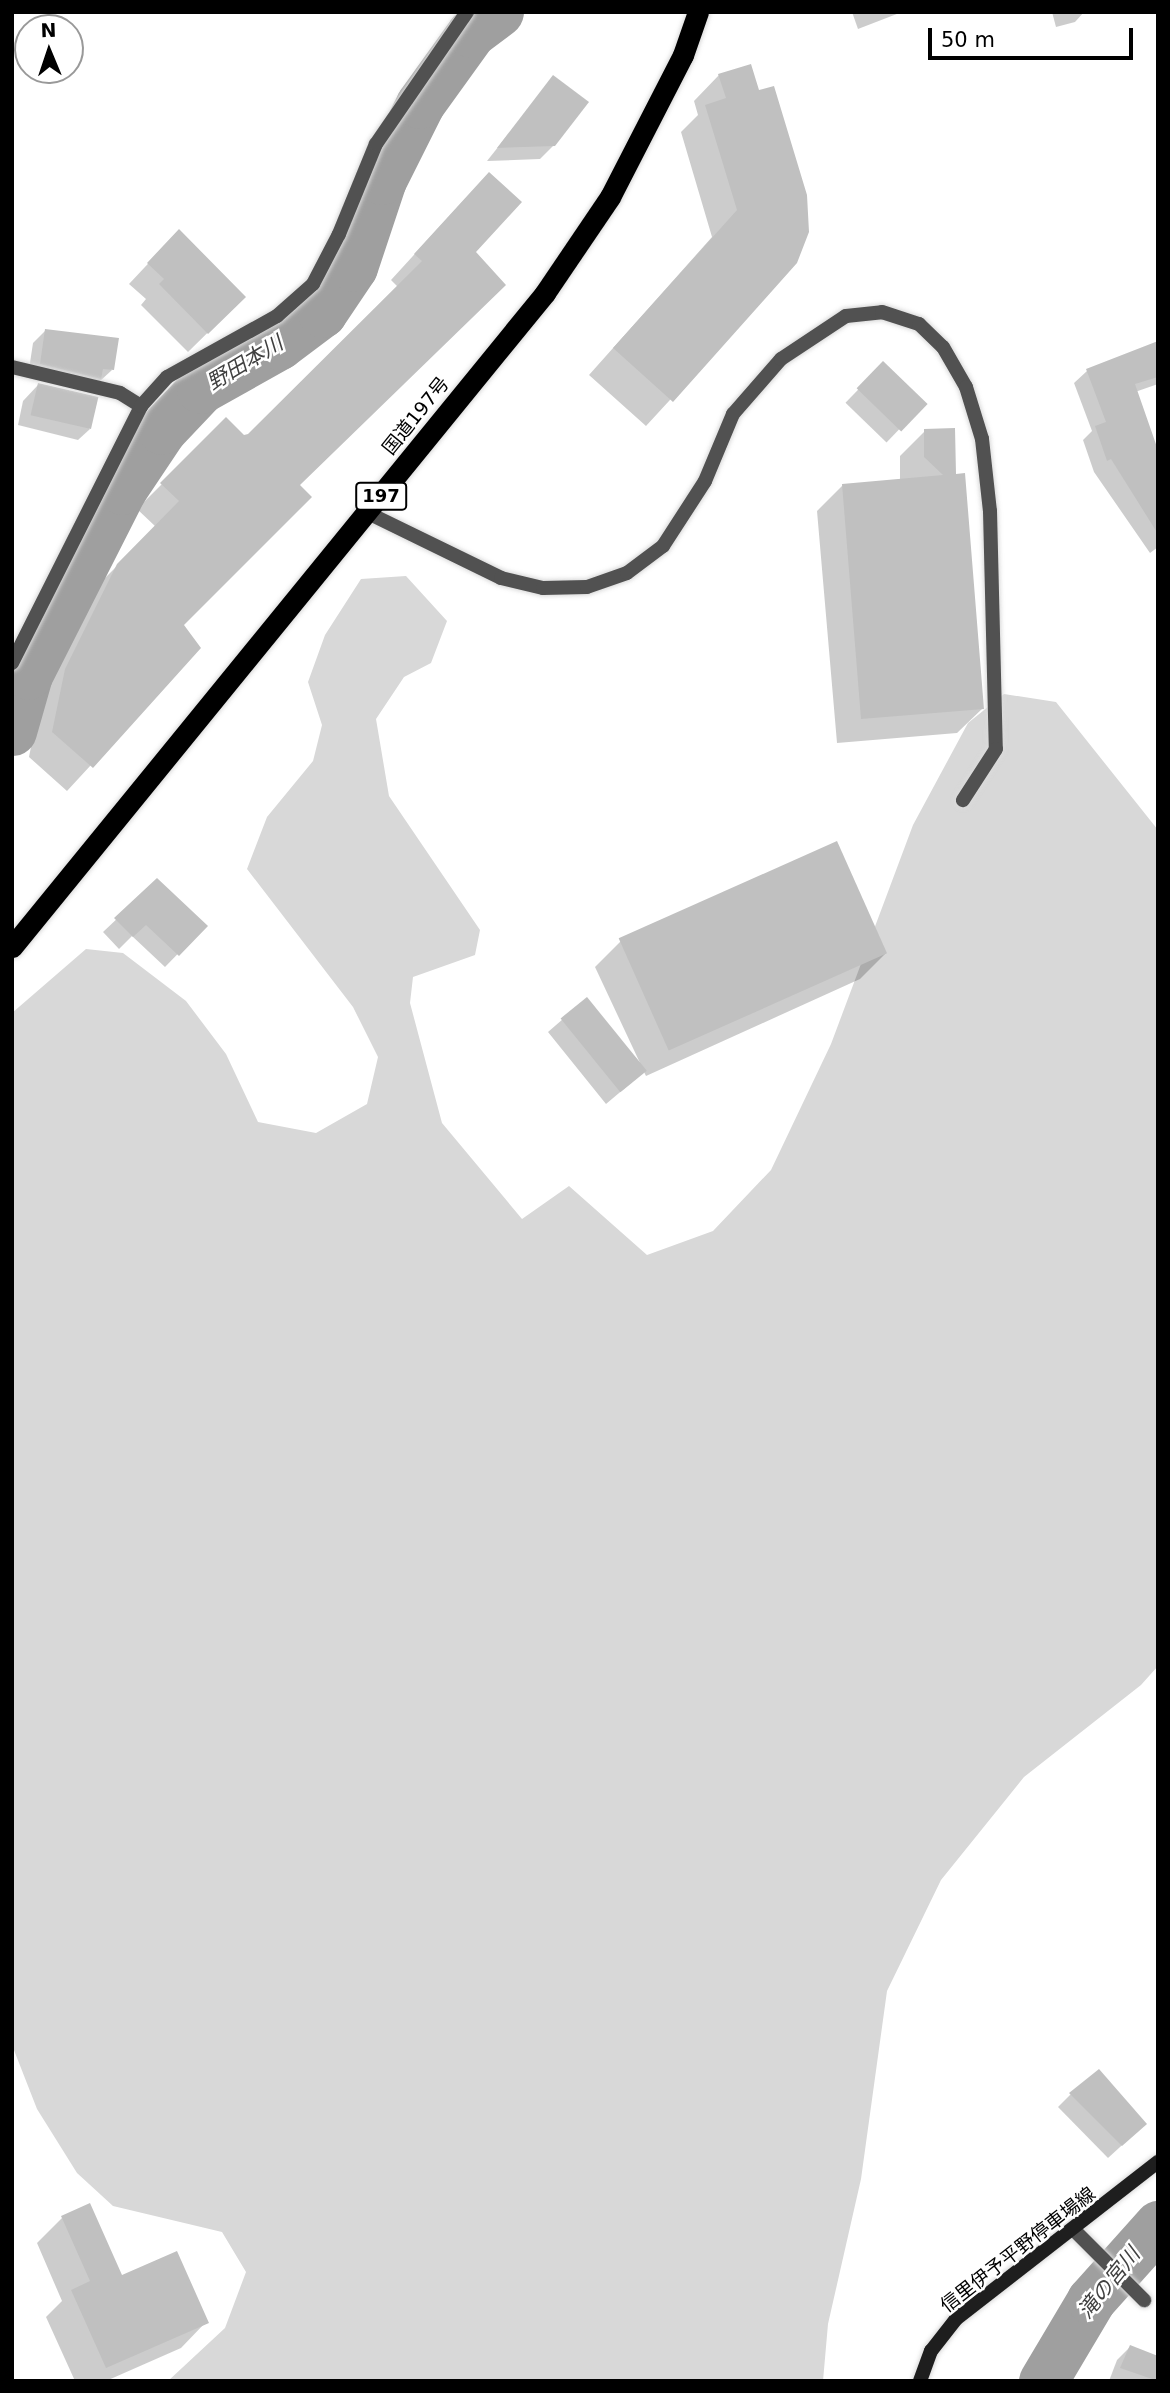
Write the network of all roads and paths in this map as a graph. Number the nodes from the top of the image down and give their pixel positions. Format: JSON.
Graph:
{"nodes":[{"id":1,"x":467,"y":12,"type":"edge"},
{"id":2,"x":698,"y":12,"type":"edge"},
{"id":3,"x":12,"y":367,"type":"edge"},
{"id":4,"x":141,"y":406,"type":"junction"},
{"id":5,"x":368,"y":513,"type":"junction"},
{"id":6,"x":12,"y":663,"type":"edge"},
{"id":7,"x":963,"y":800,"type":"dead end"},
{"id":8,"x":12,"y":947,"type":"edge"},
{"id":9,"x":1158,"y":2162,"type":"edge"},
{"id":10,"x":1074,"y":2231,"type":"junction"},
{"id":11,"x":1143,"y":2300,"type":"dead end"},
{"id":12,"x":920,"y":2381,"type":"edge"}],
"edges":[{"from":1,"to":4,"type":"street"},
{"from":2,"to":5,"type":"highway","name":"国道197号","number":"197"},
{"from":3,"to":4,"type":"street"},
{"from":4,"to":6,"type":"street"},
{"from":5,"to":7,"type":"street"},
{"from":5,"to":8,"type":"highway","name":"国道197号","number":"197"},
{"from":9,"to":10,"type":"main road","name":"信里伊予平野停車場線"},
{"from":10,"to":11,"type":"street"},
{"from":10,"to":12,"type":"main road","name":"信里伊予平野停車場線"}]}
